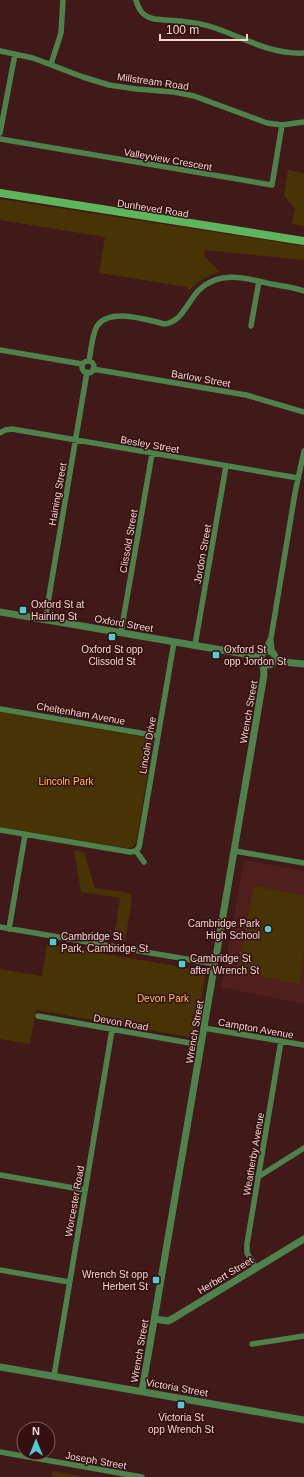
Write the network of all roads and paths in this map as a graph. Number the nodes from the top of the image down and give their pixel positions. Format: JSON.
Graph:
{"nodes":[{"id":1,"x":63,"y":0,"type":"edge"},
{"id":2,"x":136,"y":0,"type":"edge"},
{"id":3,"x":0,"y":51,"type":"edge"},
{"id":4,"x":304,"y":53,"type":"edge"},
{"id":5,"x":15,"y":54,"type":"junction"},
{"id":6,"x":51,"y":64,"type":"junction"},
{"id":7,"x":304,"y":122,"type":"edge"},
{"id":8,"x":282,"y":125,"type":"junction"},
{"id":9,"x":0,"y":134,"type":"edge"},
{"id":10,"x":0,"y":140,"type":"edge"},
{"id":11,"x":0,"y":193,"type":"edge"},
{"id":12,"x":304,"y":241,"type":"edge"},
{"id":13,"x":259,"y":281,"type":"junction"},
{"id":14,"x":304,"y":291,"type":"edge"},
{"id":15,"x":251,"y":326,"type":"dead end"},
{"id":16,"x":0,"y":350,"type":"edge"},
{"id":17,"x":89,"y":361,"type":"junction"},
{"id":18,"x":82,"y":364,"type":"junction"},
{"id":19,"x":93,"y":369,"type":"junction"},
{"id":20,"x":87,"y":372,"type":"junction"},
{"id":21,"x":304,"y":412,"type":"edge"},
{"id":22,"x":0,"y":433,"type":"edge"},
{"id":23,"x":76,"y":440,"type":"junction"},
{"id":24,"x":304,"y":451,"type":"edge"},
{"id":25,"x":152,"y":454,"type":"junction"},
{"id":26,"x":226,"y":466,"type":"junction"},
{"id":27,"x":300,"y":474,"type":"edge"},
{"id":28,"x":0,"y":612,"type":"edge"},
{"id":29,"x":45,"y":620,"type":"junction"},
{"id":30,"x":121,"y":632,"type":"junction"},
{"id":31,"x":174,"y":642,"type":"junction"},
{"id":32,"x":196,"y":645,"type":"junction"},
{"id":33,"x":268,"y":658,"type":"junction"},
{"id":34,"x":304,"y":664,"type":"edge"},
{"id":35,"x":0,"y":709,"type":"edge"},
{"id":36,"x":158,"y":736,"type":"junction"},
{"id":37,"x":0,"y":830,"type":"edge"},
{"id":38,"x":25,"y":835,"type":"junction"},
{"id":39,"x":136,"y":851,"type":"junction"},
{"id":40,"x":235,"y":851,"type":"junction"},
{"id":41,"x":144,"y":862,"type":"dead end"},
{"id":42,"x":304,"y":863,"type":"edge"},
{"id":43,"x":0,"y":927,"type":"edge"},
{"id":44,"x":9,"y":929,"type":"junction"},
{"id":45,"x":215,"y":964,"type":"junction"},
{"id":46,"x":38,"y":1016,"type":"dead end"},
{"id":47,"x":204,"y":1028,"type":"junction"},
{"id":48,"x":112,"y":1030,"type":"junction"},
{"id":49,"x":281,"y":1041,"type":"junction"},
{"id":50,"x":201,"y":1045,"type":"junction"},
{"id":51,"x":304,"y":1045,"type":"edge"},
{"id":52,"x":304,"y":1148,"type":"edge"},
{"id":53,"x":0,"y":1175,"type":"edge"},
{"id":54,"x":258,"y":1177,"type":"junction"},
{"id":55,"x":85,"y":1190,"type":"junction"},
{"id":56,"x":304,"y":1239,"type":"edge"},
{"id":57,"x":256,"y":1268,"type":"junction"},
{"id":58,"x":0,"y":1270,"type":"edge"},
{"id":59,"x":69,"y":1282,"type":"junction"},
{"id":60,"x":155,"y":1319,"type":"junction"},
{"id":61,"x":304,"y":1336,"type":"edge"},
{"id":62,"x":252,"y":1344,"type":"dead end"},
{"id":63,"x":0,"y":1367,"type":"edge"},
{"id":64,"x":54,"y":1376,"type":"junction"},
{"id":65,"x":142,"y":1391,"type":"junction"},
{"id":66,"x":304,"y":1420,"type":"edge"},
{"id":67,"x":0,"y":1452,"type":"edge"},
{"id":68,"x":142,"y":1477,"type":"edge"}],
"edges":[{"from":1,"to":6,"type":"street"},
{"from":2,"to":4,"type":"street"},
{"from":3,"to":5,"type":"street","name":"Millstream Road"},
{"from":5,"to":6,"type":"street","name":"Millstream Road"},
{"from":5,"to":9,"type":"street"},
{"from":6,"to":8,"type":"street","name":"Millstream Road"},
{"from":7,"to":8,"type":"street","name":"Millstream Road"},
{"from":8,"to":10,"type":"street","name":"Valleyview Crescent"},
{"from":11,"to":12,"type":"main road","name":"Dunheved Road"},
{"from":13,"to":14,"type":"street"},
{"from":13,"to":15,"type":"street"},
{"from":13,"to":17,"type":"street"},
{"from":16,"to":18,"type":"street"},
{"from":17,"to":18,"type":"street"},
{"from":17,"to":19,"type":"street"},
{"from":18,"to":20,"type":"street"},
{"from":19,"to":20,"type":"street"},
{"from":19,"to":21,"type":"street","name":"Barlow Street"},
{"from":20,"to":23,"type":"street","name":"Haining Street"},
{"from":22,"to":23,"type":"street","name":"Besley Street"},
{"from":23,"to":25,"type":"street","name":"Besley Street"},
{"from":23,"to":29,"type":"street","name":"Haining Street"},
{"from":24,"to":27,"type":"street","name":"Wrench Street"},
{"from":25,"to":26,"type":"street","name":"Besley Street"},
{"from":25,"to":30,"type":"street","name":"Clissold Street"},
{"from":26,"to":27,"type":"street","name":"Besley Street"},
{"from":26,"to":32,"type":"street","name":"Jordon Street"},
{"from":27,"to":33,"type":"street","name":"Wrench Street"},
{"from":28,"to":29,"type":"street","name":"Oxford Street"},
{"from":29,"to":30,"type":"street","name":"Oxford Street"},
{"from":30,"to":31,"type":"street","name":"Oxford Street"},
{"from":31,"to":32,"type":"street","name":"Oxford Street"},
{"from":31,"to":36,"type":"street","name":"Lincoln Drive"},
{"from":32,"to":33,"type":"street","name":"Oxford Street"},
{"from":33,"to":34,"type":"street","name":"Oxford Street"},
{"from":33,"to":40,"type":"street","name":"Wrench Street"},
{"from":35,"to":36,"type":"street","name":"Cheltenham Avenue"},
{"from":36,"to":39,"type":"street","name":"Lincoln Drive"},
{"from":37,"to":38,"type":"street"},
{"from":38,"to":39,"type":"street"},
{"from":38,"to":44,"type":"street"},
{"from":39,"to":41,"type":"street"},
{"from":40,"to":42,"type":"street"},
{"from":40,"to":45,"type":"street","name":"Wrench Street"},
{"from":43,"to":44,"type":"street"},
{"from":44,"to":45,"type":"street"},
{"from":45,"to":47,"type":"street","name":"Wrench Street"},
{"from":46,"to":48,"type":"street","name":"Devon Road"},
{"from":47,"to":49,"type":"street","name":"Campton Avenue"},
{"from":47,"to":50,"type":"street","name":"Wrench Street"},
{"from":48,"to":50,"type":"street","name":"Devon Road"},
{"from":48,"to":55,"type":"street","name":"Worcester Road"},
{"from":49,"to":51,"type":"street","name":"Campton Avenue"},
{"from":49,"to":54,"type":"street","name":"Weatherby Avenue"},
{"from":50,"to":60,"type":"street","name":"Wrench Street"},
{"from":52,"to":54,"type":"street"},
{"from":53,"to":55,"type":"street"},
{"from":54,"to":57,"type":"street","name":"Weatherby Avenue"},
{"from":55,"to":59,"type":"street","name":"Worcester Road"},
{"from":56,"to":57,"type":"street","name":"Herbert Street"},
{"from":57,"to":60,"type":"street","name":"Herbert Street"},
{"from":58,"to":59,"type":"street"},
{"from":59,"to":64,"type":"street","name":"Worcester Road"},
{"from":60,"to":65,"type":"street","name":"Wrench Street"},
{"from":61,"to":62,"type":"street"},
{"from":63,"to":64,"type":"street","name":"Victoria Street"},
{"from":64,"to":65,"type":"street","name":"Victoria Street"},
{"from":65,"to":66,"type":"street","name":"Victoria Street"},
{"from":67,"to":68,"type":"street","name":"Joseph Street"}]}
